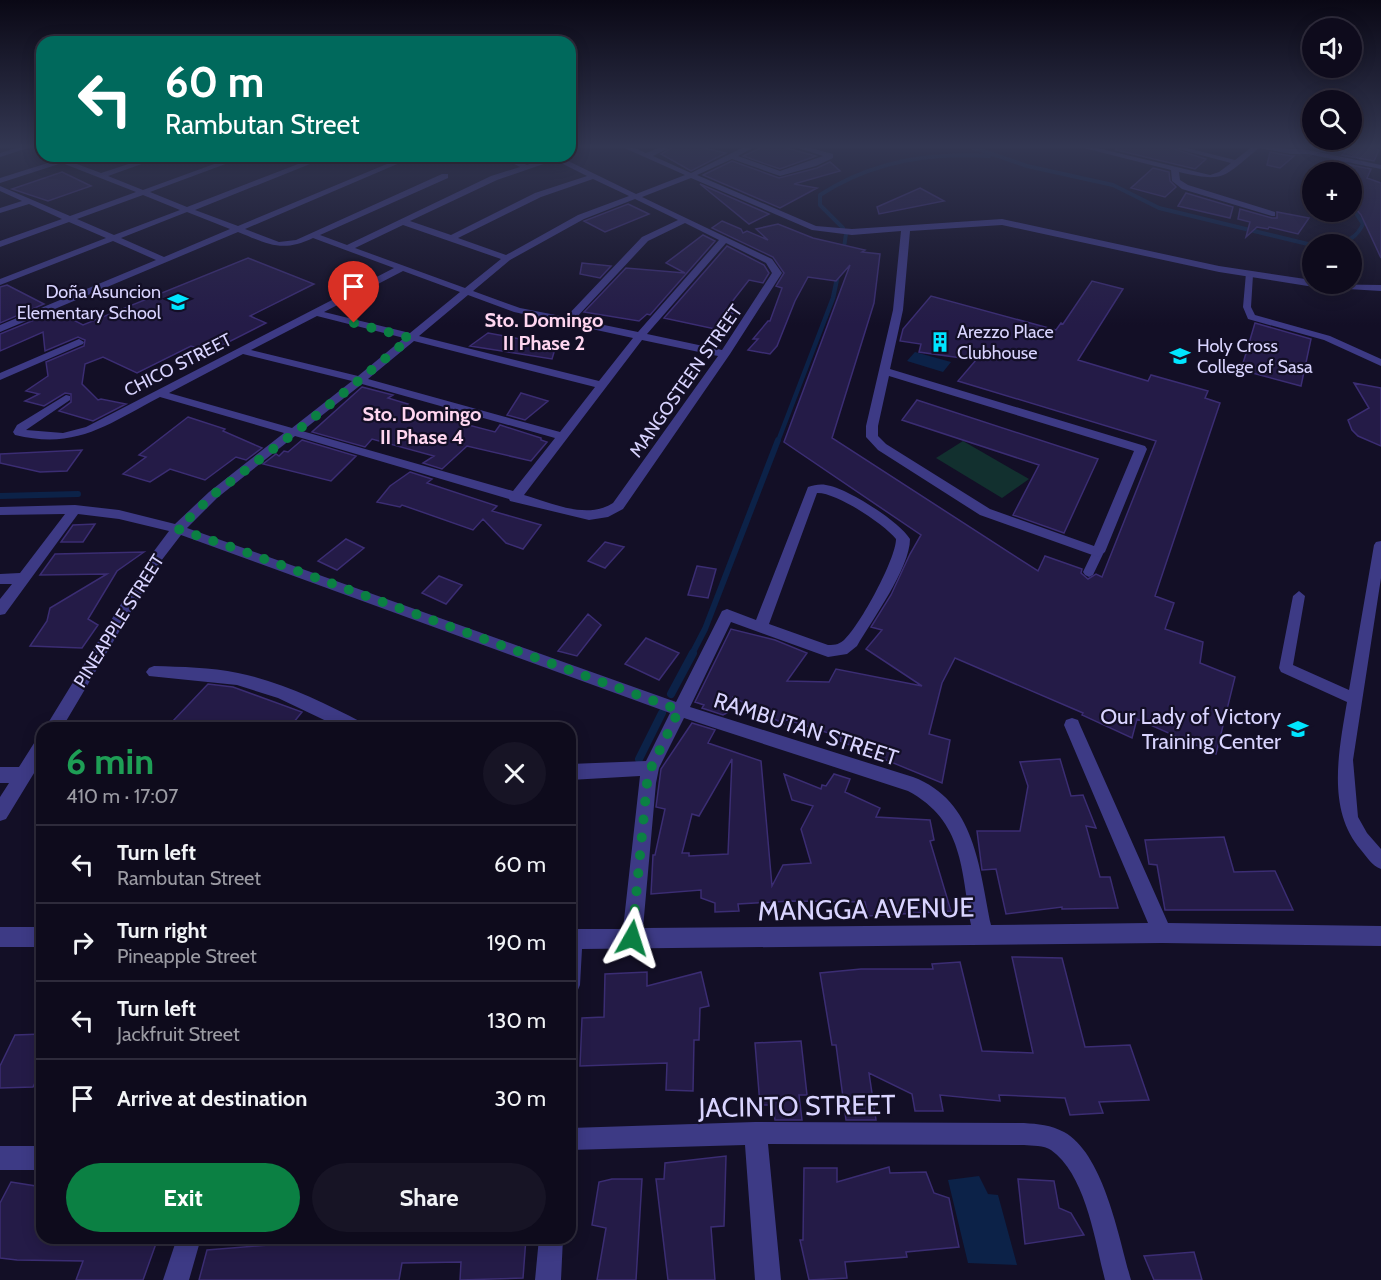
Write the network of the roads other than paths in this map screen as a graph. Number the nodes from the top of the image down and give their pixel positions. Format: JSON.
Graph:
{"nodes":[{"id":1,"x":15,"y":206,"type":"edge"},
{"id":2,"x":40,"y":206,"type":"edge"},
{"id":3,"x":106,"y":206,"type":"edge"},
{"id":4,"x":177,"y":206,"type":"edge"},
{"id":5,"x":198,"y":206,"type":"edge"},
{"id":6,"x":293,"y":206,"type":"edge"},
{"id":7,"x":378,"y":206,"type":"edge"},
{"id":8,"x":437,"y":206,"type":"edge"},
{"id":9,"x":517,"y":206,"type":"edge"},
{"id":10,"x":609,"y":206,"type":"edge"},
{"id":11,"x":654,"y":206,"type":"edge"},
{"id":12,"x":759,"y":206,"type":"edge"},
{"id":13,"x":1245,"y":206,"type":"edge"},
{"id":14,"x":187,"y":210,"type":"junction"},
{"id":15,"x":0,"y":211,"type":"edge"},
{"id":16,"x":1272,"y":214,"type":"dead end"},
{"id":17,"x":70,"y":219,"type":"junction"},
{"id":18,"x":685,"y":220,"type":"junction"},
{"id":19,"x":404,"y":222,"type":"junction"},
{"id":20,"x":906,"y":228,"type":"junction"},
{"id":21,"x":237,"y":229,"type":"junction"},
{"id":22,"x":312,"y":235,"type":"junction"},
{"id":23,"x":114,"y":238,"type":"junction"},
{"id":24,"x":452,"y":238,"type":"junction"},
{"id":25,"x":725,"y":239,"type":"junction"},
{"id":26,"x":0,"y":244,"type":"edge"},
{"id":27,"x":346,"y":249,"type":"junction"},
{"id":28,"x":507,"y":258,"type":"junction"},
{"id":29,"x":163,"y":260,"type":"junction"},
{"id":30,"x":400,"y":269,"type":"junction"},
{"id":31,"x":1249,"y":275,"type":"junction"},
{"id":32,"x":0,"y":282,"type":"edge"},
{"id":33,"x":1302,"y":282,"type":"edge"},
{"id":34,"x":1362,"y":287,"type":"edge"},
{"id":35,"x":1381,"y":288,"type":"edge"},
{"id":36,"x":464,"y":292,"type":"junction"},
{"id":37,"x":317,"y":313,"type":"junction"},
{"id":38,"x":568,"y":321,"type":"junction"},
{"id":39,"x":0,"y":329,"type":"edge"},
{"id":40,"x":640,"y":336,"type":"junction"},
{"id":41,"x":410,"y":338,"type":"junction"},
{"id":42,"x":79,"y":342,"type":"dead end"},
{"id":43,"x":242,"y":351,"type":"junction"},
{"id":44,"x":725,"y":354,"type":"junction"},
{"id":45,"x":1381,"y":363,"type":"edge"},
{"id":46,"x":885,"y":371,"type":"junction"},
{"id":47,"x":0,"y":377,"type":"edge"},
{"id":48,"x":360,"y":380,"type":"junction"},
{"id":49,"x":601,"y":384,"type":"junction"},
{"id":50,"x":162,"y":394,"type":"junction"},
{"id":51,"x":66,"y":398,"type":"dead end"},
{"id":52,"x":294,"y":433,"type":"junction"},
{"id":53,"x":561,"y":436,"type":"junction"},
{"id":54,"x":515,"y":498,"type":"junction"},
{"id":55,"x":75,"y":509,"type":"junction"},
{"id":56,"x":0,"y":511,"type":"edge"},
{"id":57,"x":178,"y":529,"type":"junction"},
{"id":58,"x":1380,"y":545,"type":"edge"},
{"id":59,"x":1098,"y":552,"type":"junction"},
{"id":60,"x":1089,"y":572,"type":"dead end"},
{"id":61,"x":24,"y":578,"type":"junction"},
{"id":62,"x":0,"y":579,"type":"edge"},
{"id":63,"x":1299,"y":596,"type":"dead end"},
{"id":64,"x":0,"y":610,"type":"edge"},
{"id":65,"x":761,"y":627,"type":"junction"},
{"id":66,"x":154,"y":672,"type":"dead end"},
{"id":67,"x":1356,"y":700,"type":"junction"},
{"id":68,"x":679,"y":710,"type":"junction"},
{"id":69,"x":57,"y":722,"type":"edge"},
{"id":70,"x":344,"y":722,"type":"edge"},
{"id":71,"x":1072,"y":725,"type":"dead end"},
{"id":72,"x":36,"y":756,"type":"edge"},
{"id":73,"x":651,"y":768,"type":"junction"},
{"id":74,"x":576,"y":772,"type":"edge"},
{"id":75,"x":0,"y":775,"type":"edge"},
{"id":76,"x":24,"y":775,"type":"junction"},
{"id":77,"x":0,"y":813,"type":"edge"},
{"id":78,"x":1381,"y":861,"type":"edge"},
{"id":79,"x":1162,"y":933,"type":"junction"},
{"id":80,"x":983,"y":934,"type":"junction"},
{"id":81,"x":36,"y":936,"type":"edge"},
{"id":82,"x":1381,"y":936,"type":"edge"},
{"id":83,"x":0,"y":937,"type":"edge"},
{"id":84,"x":632,"y":938,"type":"junction"},
{"id":85,"x":576,"y":939,"type":"edge"},
{"id":86,"x":755,"y":1133,"type":"junction"},
{"id":87,"x":576,"y":1140,"type":"edge"},
{"id":88,"x":0,"y":1158,"type":"edge"},
{"id":89,"x":36,"y":1158,"type":"edge"},
{"id":90,"x":187,"y":1244,"type":"edge"},
{"id":91,"x":551,"y":1244,"type":"edge"},
{"id":92,"x":176,"y":1280,"type":"edge"},
{"id":93,"x":548,"y":1280,"type":"edge"},
{"id":94,"x":768,"y":1280,"type":"edge"},
{"id":95,"x":1118,"y":1280,"type":"edge"}],
"edges":[{"from":1,"to":15,"type":"street"},
{"from":2,"to":17,"type":"street"},
{"from":3,"to":17,"type":"street"},
{"from":4,"to":14,"type":"street"},
{"from":5,"to":14,"type":"street"},
{"from":6,"to":21,"type":"street"},
{"from":7,"to":22,"type":"street"},
{"from":8,"to":19,"type":"street"},
{"from":9,"to":24,"type":"street"},
{"from":10,"to":28,"type":"street","name":"PINEAPPLE STREET"},
{"from":11,"to":18,"type":"street"},
{"from":12,"to":20,"type":"street"},
{"from":13,"to":16,"type":"street"},
{"from":14,"to":21,"type":"street"},
{"from":14,"to":23,"type":"street"},
{"from":17,"to":23,"type":"street"},
{"from":17,"to":26,"type":"street"},
{"from":18,"to":25,"type":"street"},
{"from":18,"to":38,"type":"street"},
{"from":19,"to":24,"type":"street"},
{"from":19,"to":27,"type":"street"},
{"from":20,"to":31,"type":"street"},
{"from":20,"to":46,"type":"street"},
{"from":21,"to":22,"type":"street"},
{"from":21,"to":29,"type":"street"},
{"from":22,"to":27,"type":"street"},
{"from":23,"to":29,"type":"street"},
{"from":23,"to":32,"type":"street"},
{"from":24,"to":28,"type":"street"},
{"from":25,"to":40,"type":"street"},
{"from":25,"to":44,"type":"street","name":"MANGOSTEEN STREET"},
{"from":27,"to":30,"type":"street"},
{"from":28,"to":36,"type":"street","name":"PINEAPPLE STREET"},
{"from":29,"to":39,"type":"street"},
{"from":30,"to":36,"type":"street"},
{"from":30,"to":37,"type":"street","name":"CHICO STREET"},
{"from":31,"to":33,"type":"street"},
{"from":31,"to":45,"type":"lane"},
{"from":34,"to":35,"type":"street"},
{"from":36,"to":38,"type":"street"},
{"from":36,"to":41,"type":"street","name":"PINEAPPLE STREET"},
{"from":37,"to":41,"type":"street"},
{"from":37,"to":43,"type":"street","name":"CHICO STREET"},
{"from":38,"to":40,"type":"street"},
{"from":40,"to":44,"type":"street"},
{"from":40,"to":49,"type":"street"},
{"from":41,"to":48,"type":"street","name":"PINEAPPLE STREET"},
{"from":41,"to":49,"type":"street"},
{"from":42,"to":47,"type":"street"},
{"from":43,"to":48,"type":"street"},
{"from":43,"to":50,"type":"street","name":"CHICO STREET"},
{"from":44,"to":54,"type":"street","name":"MANGOSTEEN STREET"},
{"from":46,"to":59,"type":"street"},
{"from":46,"to":59,"type":"street"},
{"from":48,"to":52,"type":"street","name":"PINEAPPLE STREET"},
{"from":48,"to":53,"type":"street"},
{"from":49,"to":53,"type":"street"},
{"from":50,"to":51,"type":"street","name":"CHICO STREET"},
{"from":50,"to":52,"type":"street"},
{"from":52,"to":54,"type":"street"},
{"from":52,"to":57,"type":"street","name":"PINEAPPLE STREET"},
{"from":53,"to":54,"type":"street"},
{"from":55,"to":56,"type":"street","name":"RAMBUTAN STREET"},
{"from":55,"to":57,"type":"street","name":"RAMBUTAN STREET"},
{"from":55,"to":61,"type":"street"},
{"from":57,"to":68,"type":"street","name":"RAMBUTAN STREET"},
{"from":57,"to":69,"type":"street","name":"PINEAPPLE STREET"},
{"from":58,"to":67,"type":"lane"},
{"from":59,"to":60,"type":"lane"},
{"from":61,"to":62,"type":"street"},
{"from":61,"to":64,"type":"street"},
{"from":63,"to":67,"type":"lane"},
{"from":65,"to":65,"type":"street"},
{"from":65,"to":68,"type":"street"},
{"from":66,"to":70,"type":"street"},
{"from":67,"to":78,"type":"lane"},
{"from":68,"to":73,"type":"street"},
{"from":68,"to":80,"type":"street","name":"RAMBUTAN STREET"},
{"from":71,"to":79,"type":"street"},
{"from":72,"to":76,"type":"street"},
{"from":73,"to":74,"type":"street"},
{"from":73,"to":84,"type":"street"},
{"from":75,"to":76,"type":"street"},
{"from":76,"to":77,"type":"street"},
{"from":79,"to":80,"type":"street","name":"MANGGA AVENUE"},
{"from":79,"to":82,"type":"street","name":"MANGGA AVENUE"},
{"from":80,"to":84,"type":"street","name":"MANGGA AVENUE"},
{"from":81,"to":83,"type":"street"},
{"from":84,"to":85,"type":"street","name":"MANGGA AVENUE"},
{"from":86,"to":87,"type":"street","name":"JACINTO STREET"},
{"from":86,"to":94,"type":"street"},
{"from":86,"to":95,"type":"street","name":"JACINTO STREET"},
{"from":88,"to":89,"type":"street"},
{"from":90,"to":92,"type":"street"},
{"from":91,"to":93,"type":"street"}]}
